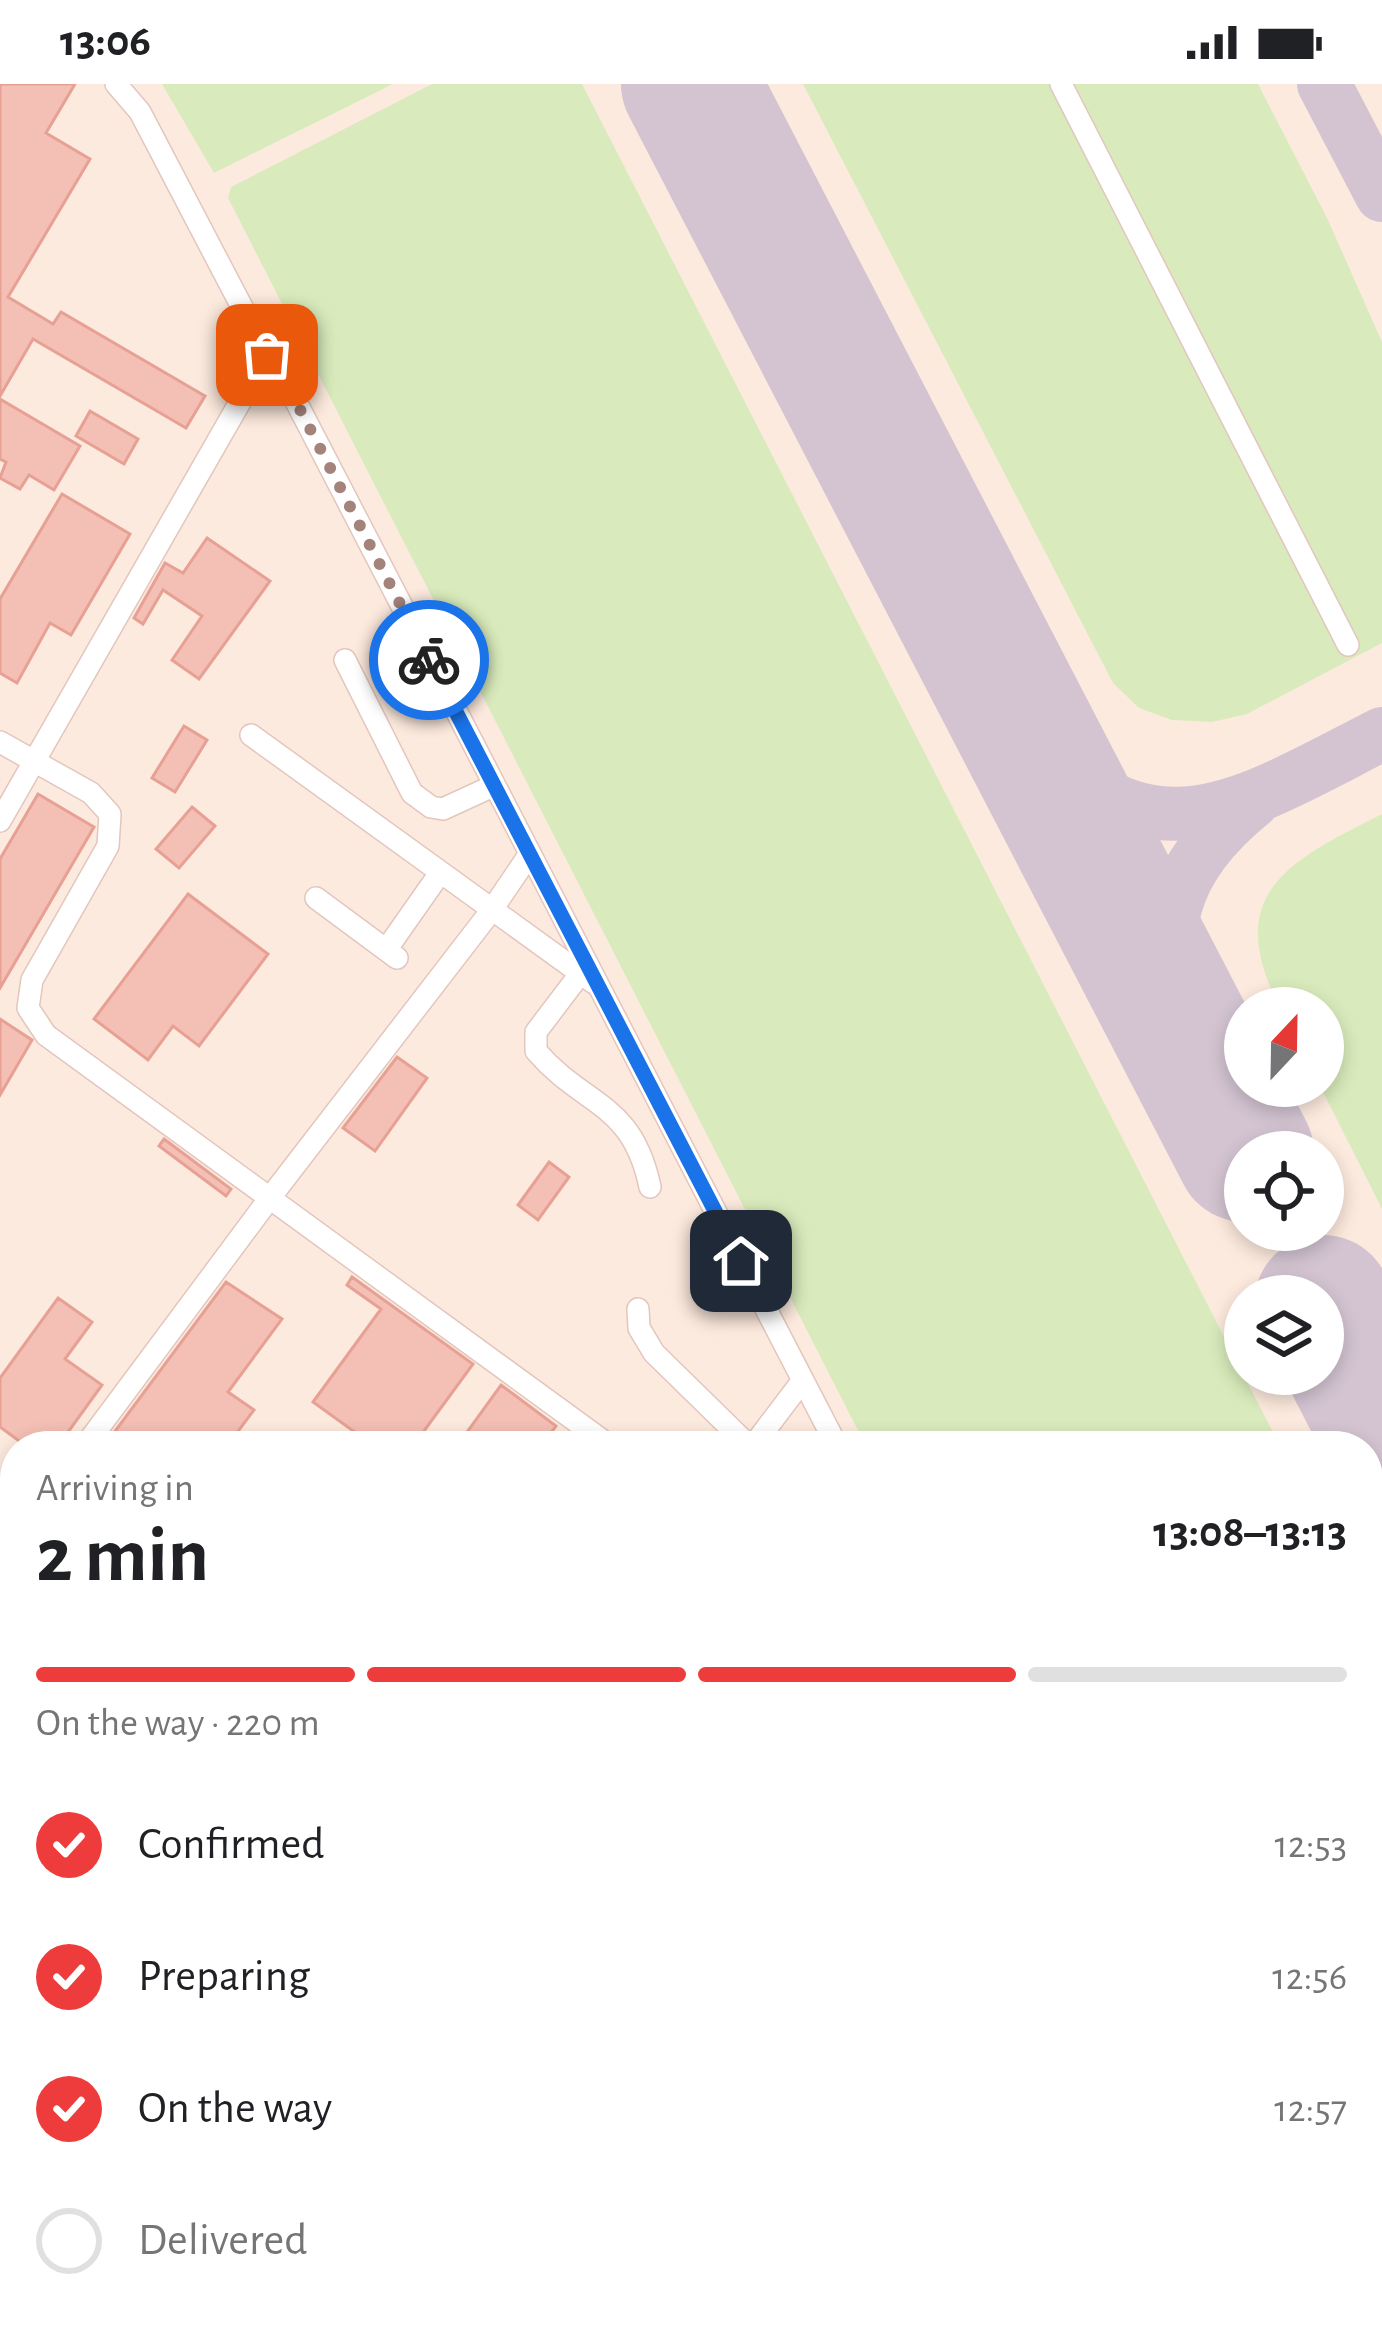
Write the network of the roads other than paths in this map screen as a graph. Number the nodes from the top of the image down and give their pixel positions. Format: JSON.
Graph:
{"nodes":[{"id":1,"x":116,"y":84,"type":"edge"},
{"id":2,"x":1061,"y":84,"type":"edge"},
{"id":3,"x":267,"y":355,"type":"junction"},
{"id":4,"x":1348,"y":644,"type":"dead end"},
{"id":5,"x":345,"y":660,"type":"dead end"},
{"id":6,"x":251,"y":735,"type":"dead end"},
{"id":7,"x":0,"y":742,"type":"edge"},
{"id":8,"x":36,"y":762,"type":"junction"},
{"id":9,"x":493,"y":786,"type":"junction"},
{"id":10,"x":0,"y":821,"type":"edge"},
{"id":11,"x":530,"y":855,"type":"junction"},
{"id":12,"x":440,"y":873,"type":"junction"},
{"id":13,"x":316,"y":898,"type":"dead end"},
{"id":14,"x":491,"y":911,"type":"junction"},
{"id":15,"x":587,"y":979,"type":"junction"},
{"id":16,"x":650,"y":1187,"type":"dead end"},
{"id":17,"x":269,"y":1199,"type":"junction"},
{"id":18,"x":638,"y":1309,"type":"dead end"},
{"id":19,"x":803,"y":1380,"type":"junction"},
{"id":20,"x":96,"y":1431,"type":"edge"},
{"id":21,"x":589,"y":1431,"type":"edge"},
{"id":22,"x":735,"y":1431,"type":"edge"},
{"id":23,"x":763,"y":1431,"type":"edge"},
{"id":24,"x":829,"y":1431,"type":"edge"}],
"edges":[{"from":1,"to":3,"type":"street"},
{"from":2,"to":4,"type":"street"},
{"from":3,"to":8,"type":"street"},
{"from":3,"to":9,"type":"street"},
{"from":5,"to":9,"type":"street"},
{"from":6,"to":12,"type":"street"},
{"from":7,"to":8,"type":"street"},
{"from":8,"to":10,"type":"street"},
{"from":8,"to":17,"type":"street"},
{"from":9,"to":11,"type":"street"},
{"from":11,"to":14,"type":"street"},
{"from":11,"to":15,"type":"street"},
{"from":12,"to":13,"type":"street"},
{"from":12,"to":14,"type":"street"},
{"from":14,"to":15,"type":"street"},
{"from":14,"to":17,"type":"street"},
{"from":15,"to":16,"type":"street"},
{"from":15,"to":19,"type":"street"},
{"from":17,"to":20,"type":"street"},
{"from":17,"to":21,"type":"street"},
{"from":18,"to":22,"type":"street"},
{"from":19,"to":23,"type":"street"},
{"from":19,"to":24,"type":"street"}]}
